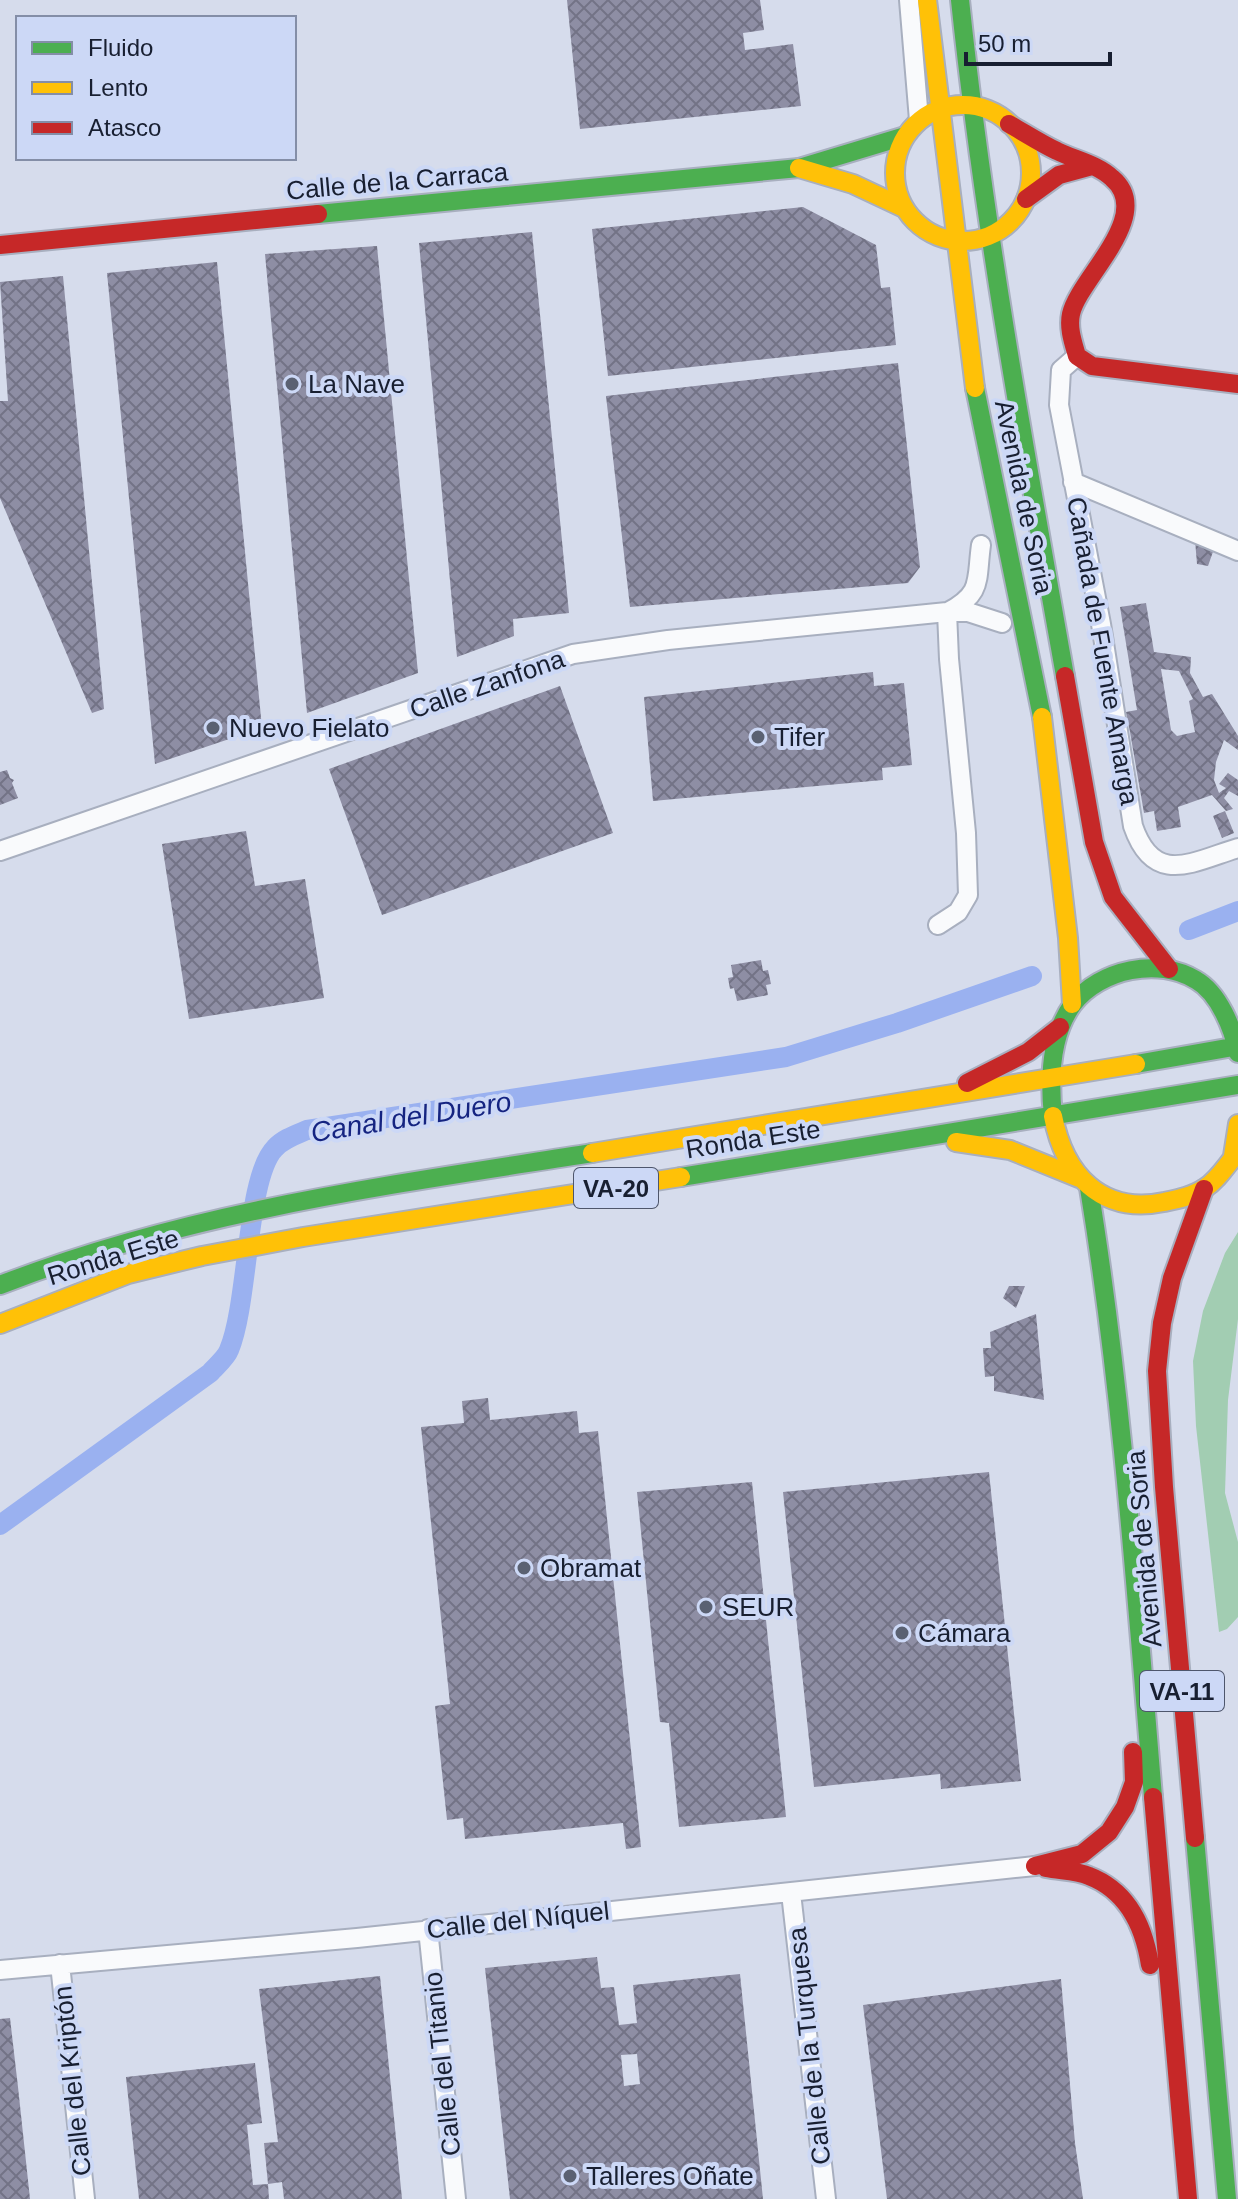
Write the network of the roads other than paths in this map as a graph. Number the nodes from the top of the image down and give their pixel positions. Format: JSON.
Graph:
{"nodes":[{"id":1,"x":909,"y":0,"type":"edge"},
{"id":2,"x":927,"y":0,"type":"edge"},
{"id":3,"x":960,"y":0,"type":"edge"},
{"id":4,"x":971,"y":106,"type":"junction"},
{"id":5,"x":940,"y":109,"type":"junction"},
{"id":6,"x":919,"y":120,"type":"junction"},
{"id":7,"x":1009,"y":124,"type":"junction"},
{"id":8,"x":905,"y":136,"type":"junction"},
{"id":9,"x":1092,"y":166,"type":"junction"},
{"id":10,"x":799,"y":168,"type":"junction"},
{"id":11,"x":1026,"y":199,"type":"junction"},
{"id":12,"x":904,"y":208,"type":"junction"},
{"id":13,"x":988,"y":237,"type":"junction"},
{"id":14,"x":957,"y":242,"type":"junction"},
{"id":15,"x":0,"y":245,"type":"edge"},
{"id":16,"x":1077,"y":356,"type":"junction"},
{"id":17,"x":1238,"y":384,"type":"edge"},
{"id":18,"x":1073,"y":482,"type":"junction"},
{"id":19,"x":981,"y":545,"type":"dead end"},
{"id":20,"x":1238,"y":551,"type":"edge"},
{"id":21,"x":947,"y":612,"type":"junction"},
{"id":22,"x":1002,"y":623,"type":"dead end"},
{"id":23,"x":1238,"y":848,"type":"edge"},
{"id":24,"x":0,"y":851,"type":"edge"},
{"id":25,"x":938,"y":925,"type":"dead end"},
{"id":26,"x":1169,"y":969,"type":"junction"},
{"id":27,"x":1199,"y":981,"type":"junction"},
{"id":28,"x":1238,"y":991,"type":"edge"},
{"id":29,"x":1072,"y":1004,"type":"junction"},
{"id":30,"x":1060,"y":1027,"type":"junction"},
{"id":31,"x":1238,"y":1046,"type":"edge"},
{"id":32,"x":1238,"y":1053,"type":"edge"},
{"id":33,"x":1051,"y":1080,"type":"junction"},
{"id":34,"x":1238,"y":1085,"type":"edge"},
{"id":35,"x":935,"y":1098,"type":"junction"},
{"id":36,"x":1053,"y":1116,"type":"junction"},
{"id":37,"x":1238,"y":1124,"type":"edge"},
{"id":38,"x":929,"y":1138,"type":"junction"},
{"id":39,"x":1236,"y":1154,"type":"edge"},
{"id":40,"x":1084,"y":1183,"type":"junction"},
{"id":41,"x":1204,"y":1189,"type":"junction"},
{"id":42,"x":0,"y":1285,"type":"edge"},
{"id":43,"x":0,"y":1324,"type":"edge"},
{"id":44,"x":1133,"y":1581,"type":"junction"},
{"id":45,"x":1035,"y":1866,"type":"junction"},
{"id":46,"x":791,"y":1893,"type":"junction"},
{"id":47,"x":428,"y":1929,"type":"junction"},
{"id":48,"x":60,"y":1964,"type":"junction"},
{"id":49,"x":0,"y":1970,"type":"edge"},
{"id":50,"x":1176,"y":2070,"type":"junction"},
{"id":51,"x":85,"y":2199,"type":"edge"},
{"id":52,"x":456,"y":2199,"type":"edge"},
{"id":53,"x":826,"y":2199,"type":"edge"},
{"id":54,"x":1188,"y":2199,"type":"edge"},
{"id":55,"x":1227,"y":2199,"type":"edge"}],
"edges":[{"from":1,"to":6,"type":"street"},
{"from":2,"to":5,"type":"main road","name":"Avenida de Soria"},
{"from":3,"to":4,"type":"main road","name":"Avenida de Soria"},
{"from":4,"to":5,"type":"main road"},
{"from":4,"to":7,"type":"main road"},
{"from":4,"to":13,"type":"main road","name":"Avenida de Soria"},
{"from":5,"to":6,"type":"main road"},
{"from":5,"to":14,"type":"main road","name":"Avenida de Soria"},
{"from":6,"to":8,"type":"main road"},
{"from":7,"to":9,"type":"main road"},
{"from":7,"to":11,"type":"main road"},
{"from":8,"to":10,"type":"main road","name":"Calle de la Carraca"},
{"from":8,"to":12,"type":"main road"},
{"from":9,"to":11,"type":"main road"},
{"from":9,"to":16,"type":"main road"},
{"from":10,"to":12,"type":"main road","name":"Calle de la Carraca"},
{"from":10,"to":15,"type":"main road","name":"Calle de la Carraca"},
{"from":11,"to":13,"type":"main road"},
{"from":12,"to":14,"type":"main road","name":"Calle de la Carraca"},
{"from":13,"to":14,"type":"main road"},
{"from":13,"to":26,"type":"main road","name":"Avenida de Soria"},
{"from":14,"to":29,"type":"main road","name":"Avenida de Soria"},
{"from":16,"to":17,"type":"main road"},
{"from":16,"to":18,"type":"street","name":"Cañada de Fuente Amarga"},
{"from":18,"to":20,"type":"street"},
{"from":18,"to":23,"type":"street","name":"Cañada de Fuente Amarga"},
{"from":19,"to":21,"type":"street"},
{"from":21,"to":22,"type":"street","name":"Calle Zanfona"},
{"from":21,"to":24,"type":"street","name":"Calle Zanfona"},
{"from":21,"to":25,"type":"street"},
{"from":26,"to":27,"type":"main road","number":"VA-11"},
{"from":26,"to":29,"type":"main road","number":"VA-11"},
{"from":27,"to":28,"type":"main road"},
{"from":27,"to":31,"type":"main road"},
{"from":29,"to":30,"type":"main road","number":"VA-11"},
{"from":30,"to":33,"type":"main road","number":"VA-11"},
{"from":30,"to":35,"type":"main road"},
{"from":31,"to":32,"type":"main road"},
{"from":31,"to":33,"type":"main road","name":"Ronda Este","number":"VA-20"},
{"from":33,"to":35,"type":"main road","name":"Ronda Este","number":"VA-20"},
{"from":33,"to":36,"type":"main road","number":"VA-11"},
{"from":34,"to":36,"type":"main road","name":"Ronda Este","number":"VA-20"},
{"from":35,"to":42,"type":"main road","name":"Ronda Este","number":"VA-20"},
{"from":36,"to":38,"type":"main road","name":"Ronda Este","number":"VA-20"},
{"from":36,"to":40,"type":"main road","number":"VA-11"},
{"from":37,"to":39,"type":"main road","number":"VA-11"},
{"from":38,"to":40,"type":"main road"},
{"from":38,"to":43,"type":"main road","name":"Ronda Este","number":"VA-20"},
{"from":39,"to":41,"type":"main road","number":"VA-11"},
{"from":40,"to":41,"type":"main road","number":"VA-11"},
{"from":40,"to":44,"type":"main road","name":"Avenida de Soria","number":"VA-11"},
{"from":41,"to":55,"type":"main road","name":"Avenida de Soria","number":"VA-11"},
{"from":44,"to":45,"type":"main road"},
{"from":44,"to":50,"type":"main road","name":"Avenida de Soria","number":"VA-11"},
{"from":45,"to":46,"type":"street","name":"Calle del Níquel"},
{"from":45,"to":50,"type":"main road"},
{"from":46,"to":47,"type":"street","name":"Calle del Níquel"},
{"from":46,"to":53,"type":"street","name":"Calle de la Turquesa"},
{"from":47,"to":48,"type":"street","name":"Calle del Níquel"},
{"from":47,"to":52,"type":"street","name":"Calle del Titanio"},
{"from":48,"to":49,"type":"street","name":"Calle del Níquel"},
{"from":48,"to":51,"type":"street","name":"Calle del Kriptón"},
{"from":50,"to":54,"type":"main road","name":"Avenida de Soria","number":"VA-11"}]}
